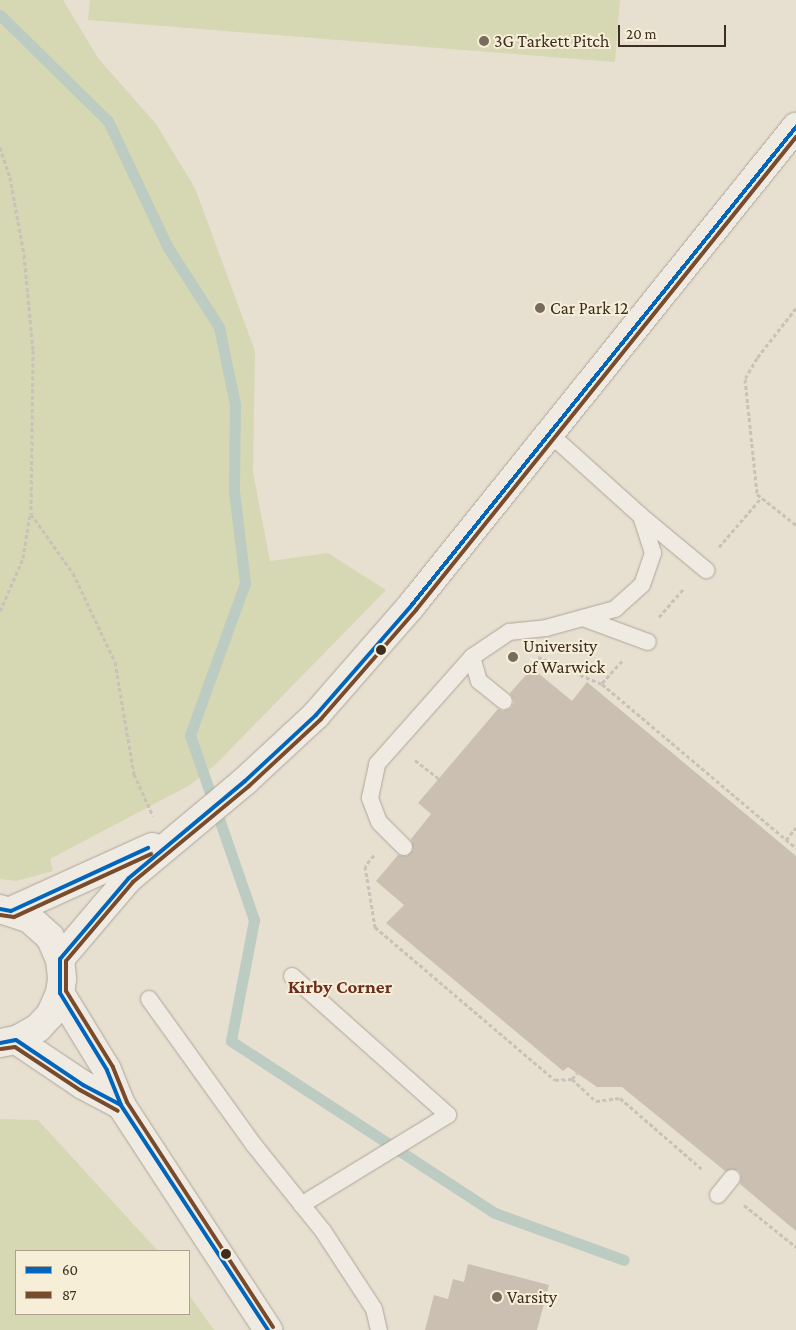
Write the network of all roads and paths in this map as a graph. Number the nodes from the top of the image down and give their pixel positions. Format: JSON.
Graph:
{"nodes":[{"id":1,"x":796,"y":127,"type":"edge"},
{"id":2,"x":0,"y":146,"type":"edge"},
{"id":3,"x":796,"y":308,"type":"edge"},
{"id":4,"x":550,"y":434,"type":"junction"},
{"id":5,"x":762,"y":498,"type":"junction"},
{"id":6,"x":31,"y":514,"type":"junction"},
{"id":7,"x":641,"y":516,"type":"junction"},
{"id":8,"x":796,"y":525,"type":"edge"},
{"id":9,"x":704,"y":568,"type":"junction"},
{"id":10,"x":0,"y":611,"type":"edge"},
{"id":11,"x":583,"y":618,"type":"junction"},
{"id":12,"x":644,"y":641,"type":"junction"},
{"id":13,"x":536,"y":656,"type":"dead end"},
{"id":14,"x":472,"y":657,"type":"junction"},
{"id":15,"x":602,"y":684,"type":"junction"},
{"id":16,"x":504,"y":701,"type":"dead end"},
{"id":17,"x":410,"y":757,"type":"dead end"},
{"id":18,"x":438,"y":779,"type":"dead end"},
{"id":19,"x":145,"y":821,"type":"dead end"},
{"id":20,"x":796,"y":827,"type":"edge"},
{"id":21,"x":181,"y":832,"type":"junction"},
{"id":22,"x":786,"y":840,"type":"junction"},
{"id":23,"x":399,"y":841,"type":"joint"},
{"id":24,"x":796,"y":848,"type":"edge"},
{"id":25,"x":6,"y":910,"type":"edge"},
{"id":26,"x":60,"y":959,"type":"junction"},
{"id":27,"x":292,"y":976,"type":"dead end"},
{"id":28,"x":60,"y":993,"type":"junction"},
{"id":29,"x":149,"y":999,"type":"dead end"},
{"id":30,"x":8,"y":1041,"type":"edge"},
{"id":31,"x":577,"y":1073,"type":"dead end"},
{"id":32,"x":572,"y":1079,"type":"junction"},
{"id":33,"x":121,"y":1105,"type":"junction"},
{"id":34,"x":301,"y":1205,"type":"junction"},
{"id":35,"x":796,"y":1247,"type":"edge"},
{"id":36,"x":268,"y":1330,"type":"edge"},
{"id":37,"x":380,"y":1330,"type":"edge"}],
"edges":[{"from":1,"to":4,"type":"street"},
{"from":2,"to":6,"type":"path"},
{"from":3,"to":5,"type":"path"},
{"from":4,"to":7,"type":"lane"},
{"from":4,"to":21,"type":"street"},
{"from":5,"to":8,"type":"path"},
{"from":5,"to":9,"type":"path"},
{"from":6,"to":10,"type":"path"},
{"from":6,"to":19,"type":"path"},
{"from":7,"to":9,"type":"lane"},
{"from":7,"to":11,"type":"lane"},
{"from":9,"to":12,"type":"path"},
{"from":11,"to":12,"type":"lane"},
{"from":11,"to":14,"type":"lane"},
{"from":12,"to":15,"type":"path"},
{"from":13,"to":15,"type":"path"},
{"from":14,"to":16,"type":"lane"},
{"from":14,"to":23,"type":"lane"},
{"from":15,"to":22,"type":"path"},
{"from":17,"to":18,"type":"path"},
{"from":20,"to":22,"type":"path"},
{"from":21,"to":25,"type":"street"},
{"from":21,"to":26,"type":"street"},
{"from":22,"to":24,"type":"path"},
{"from":23,"to":32,"type":"path"},
{"from":25,"to":26,"type":"street"},
{"from":26,"to":28,"type":"street"},
{"from":27,"to":34,"type":"lane"},
{"from":28,"to":30,"type":"street"},
{"from":28,"to":33,"type":"street"},
{"from":29,"to":34,"type":"lane"},
{"from":30,"to":33,"type":"street"},
{"from":31,"to":32,"type":"path"},
{"from":32,"to":35,"type":"path"},
{"from":33,"to":36,"type":"street"},
{"from":34,"to":37,"type":"lane"}]}
